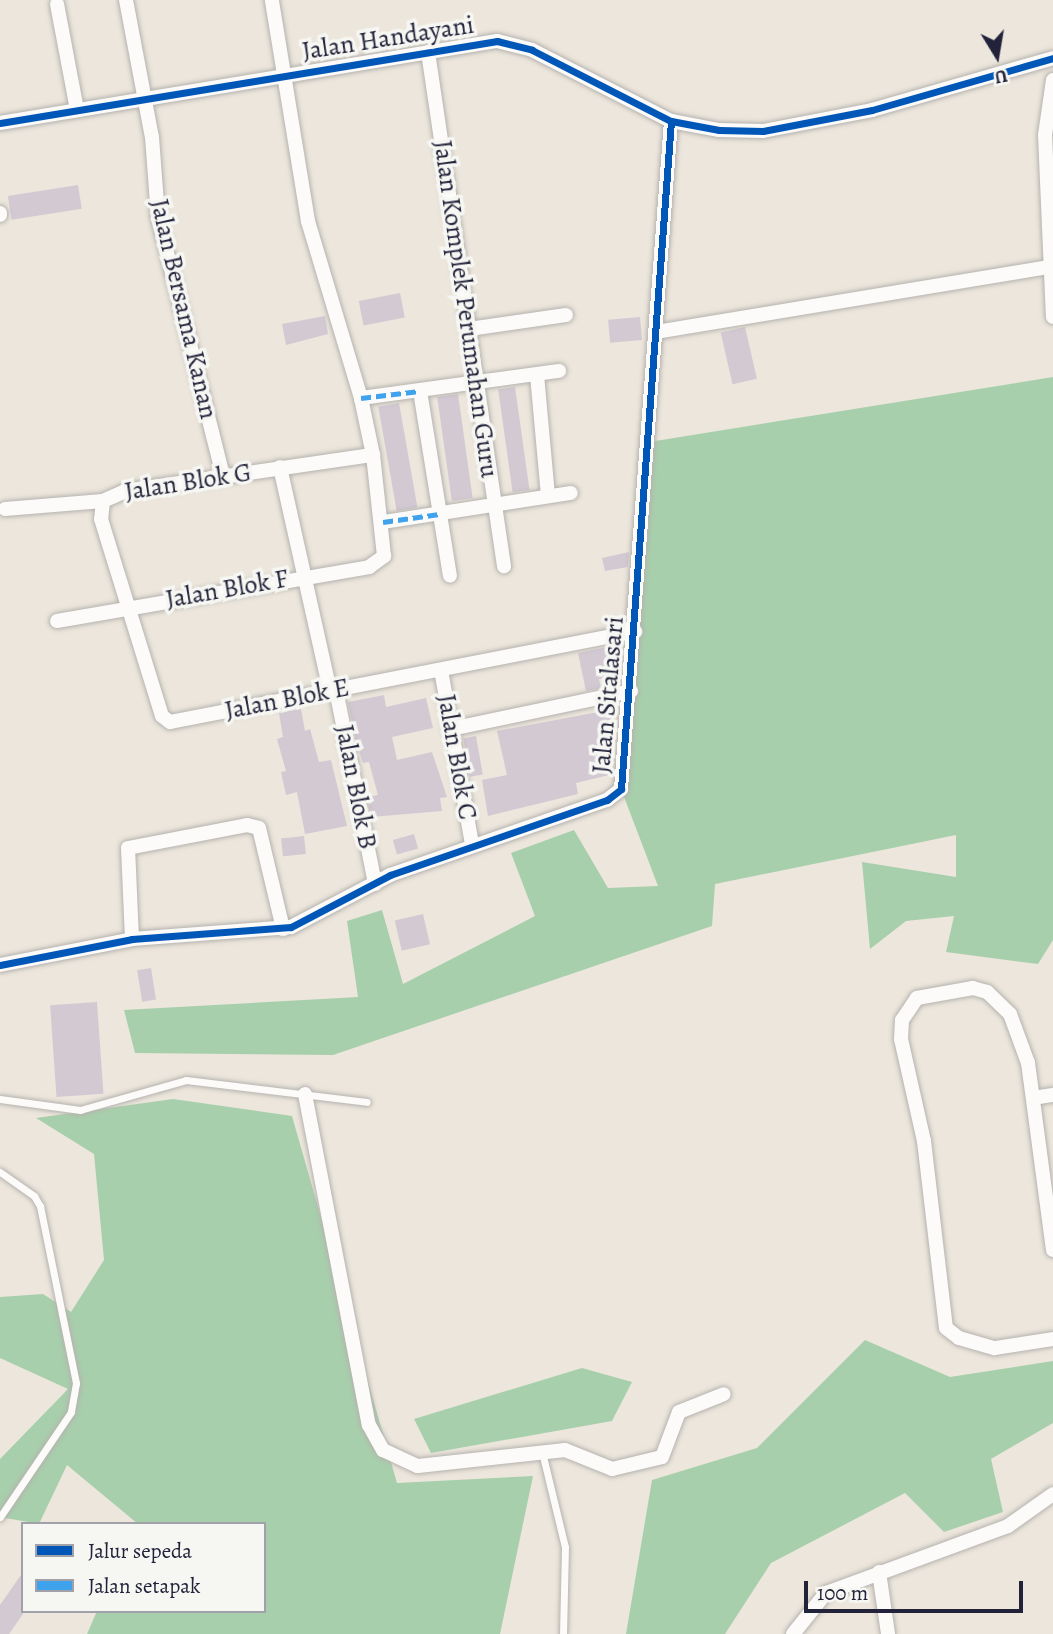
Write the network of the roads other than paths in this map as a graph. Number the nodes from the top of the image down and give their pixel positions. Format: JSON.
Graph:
{"nodes":[{"id":1,"x":127,"y":0,"type":"edge"},
{"id":2,"x":272,"y":0,"type":"edge"},
{"id":3,"x":57,"y":4,"type":"dead end"},
{"id":4,"x":428,"y":52,"type":"junction"},
{"id":5,"x":1053,"y":58,"type":"edge"},
{"id":6,"x":284,"y":76,"type":"junction"},
{"id":7,"x":1053,"y":80,"type":"edge"},
{"id":8,"x":145,"y":99,"type":"junction"},
{"id":9,"x":77,"y":110,"type":"junction"},
{"id":10,"x":671,"y":121,"type":"junction"},
{"id":11,"x":0,"y":123,"type":"edge"},
{"id":12,"x":1050,"y":177,"type":"edge"},
{"id":13,"x":1049,"y":267,"type":"junction"},
{"id":14,"x":566,"y":315,"type":"dead end"},
{"id":15,"x":1053,"y":317,"type":"edge"},
{"id":16,"x":469,"y":330,"type":"junction"},
{"id":17,"x":656,"y":332,"type":"junction"},
{"id":18,"x":559,"y":371,"type":"dead end"},
{"id":19,"x":537,"y":375,"type":"junction"},
{"id":20,"x":478,"y":384,"type":"junction"},
{"id":21,"x":420,"y":391,"type":"junction"},
{"id":22,"x":361,"y":398,"type":"junction"},
{"id":23,"x":373,"y":456,"type":"junction"},
{"id":24,"x":280,"y":467,"type":"junction"},
{"id":25,"x":223,"y":475,"type":"junction"},
{"id":26,"x":570,"y":493,"type":"dead end"},
{"id":27,"x":548,"y":496,"type":"junction"},
{"id":28,"x":103,"y":501,"type":"junction"},
{"id":29,"x":494,"y":505,"type":"junction"},
{"id":30,"x":5,"y":509,"type":"dead end"},
{"id":31,"x":439,"y":514,"type":"junction"},
{"id":32,"x":383,"y":522,"type":"junction"},
{"id":33,"x":386,"y":547,"type":"joint"},
{"id":34,"x":504,"y":566,"type":"dead end"},
{"id":35,"x":304,"y":575,"type":"junction"},
{"id":36,"x":450,"y":576,"type":"dead end"},
{"id":37,"x":131,"y":606,"type":"junction"},
{"id":38,"x":57,"y":621,"type":"dead end"},
{"id":39,"x":635,"y":632,"type":"junction"},
{"id":40,"x":441,"y":670,"type":"junction"},
{"id":41,"x":333,"y":691,"type":"junction"},
{"id":42,"x":631,"y":691,"type":"junction"},
{"id":43,"x":452,"y":729,"type":"junction"},
{"id":44,"x":472,"y":844,"type":"junction"},
{"id":45,"x":375,"y":884,"type":"junction"},
{"id":46,"x":283,"y":929,"type":"junction"},
{"id":47,"x":132,"y":939,"type":"junction"},
{"id":48,"x":0,"y":965,"type":"edge"},
{"id":49,"x":305,"y":1094,"type":"junction"},
{"id":50,"x":1053,"y":1096,"type":"edge"},
{"id":51,"x":1033,"y":1098,"type":"junction"},
{"id":52,"x":0,"y":1099,"type":"edge"},
{"id":53,"x":367,"y":1102,"type":"dead end"},
{"id":54,"x":1048,"y":1170,"type":"edge"},
{"id":55,"x":0,"y":1172,"type":"edge"},
{"id":56,"x":1053,"y":1250,"type":"edge"},
{"id":57,"x":1053,"y":1339,"type":"edge"},
{"id":58,"x":724,"y":1394,"type":"dead end"},
{"id":59,"x":541,"y":1451,"type":"junction"},
{"id":60,"x":1053,"y":1494,"type":"edge"},
{"id":61,"x":0,"y":1517,"type":"edge"},
{"id":62,"x":879,"y":1572,"type":"junction"},
{"id":63,"x":563,"y":1634,"type":"edge"},
{"id":64,"x":793,"y":1634,"type":"edge"},
{"id":65,"x":888,"y":1634,"type":"edge"}],
"edges":[{"from":1,"to":8,"type":"street","name":"Jalan Bersama Kanan"},
{"from":2,"to":6,"type":"street"},
{"from":3,"to":9,"type":"street"},
{"from":4,"to":6,"type":"street","name":"Jalan Handayani"},
{"from":4,"to":10,"type":"street","name":"Jalan Handayani"},
{"from":4,"to":16,"type":"street","name":"Jalan Komplek Perumahan Guru"},
{"from":5,"to":10,"type":"street","name":"Jalan Handayani"},
{"from":6,"to":8,"type":"street","name":"Jalan Handayani"},
{"from":6,"to":22,"type":"street","name":"Jalan Handayani"},
{"from":7,"to":12,"type":"street"},
{"from":8,"to":9,"type":"street","name":"Jalan Handayani"},
{"from":8,"to":25,"type":"street","name":"Jalan Bersama Kanan"},
{"from":9,"to":11,"type":"street","name":"Jalan Handayani"},
{"from":10,"to":17,"type":"street","name":"Jalan Sitalasari"},
{"from":12,"to":13,"type":"street"},
{"from":13,"to":15,"type":"street"},
{"from":13,"to":17,"type":"street"},
{"from":14,"to":16,"type":"street"},
{"from":16,"to":20,"type":"street","name":"Jalan Komplek Perumahan Guru"},
{"from":17,"to":39,"type":"street","name":"Jalan Sitalasari"},
{"from":18,"to":19,"type":"street"},
{"from":19,"to":20,"type":"street"},
{"from":19,"to":27,"type":"street"},
{"from":20,"to":21,"type":"street"},
{"from":20,"to":29,"type":"street","name":"Jalan Komplek Perumahan Guru"},
{"from":21,"to":22,"type":"street"},
{"from":21,"to":31,"type":"street"},
{"from":22,"to":23,"type":"street","name":"Jalan Handayani"},
{"from":23,"to":24,"type":"street","name":"Jalan Blok G"},
{"from":23,"to":32,"type":"street","name":"Jalan Handayani"},
{"from":24,"to":25,"type":"street","name":"Jalan Blok G"},
{"from":24,"to":35,"type":"street","name":"Jalan Blok B"},
{"from":25,"to":28,"type":"street","name":"Jalan Blok G"},
{"from":26,"to":27,"type":"street"},
{"from":27,"to":29,"type":"street"},
{"from":28,"to":30,"type":"street","name":"Jalan Blok G"},
{"from":28,"to":37,"type":"street","name":"Jalan Blok E"},
{"from":29,"to":31,"type":"street"},
{"from":29,"to":34,"type":"street","name":"Jalan Komplek Perumahan Guru"},
{"from":31,"to":32,"type":"street"},
{"from":31,"to":36,"type":"street"},
{"from":32,"to":33,"type":"street","name":"Jalan Handayani"},
{"from":33,"to":35,"type":"street","name":"Jalan Blok F"},
{"from":35,"to":37,"type":"street","name":"Jalan Blok F"},
{"from":35,"to":41,"type":"street","name":"Jalan Blok B"},
{"from":37,"to":38,"type":"street","name":"Jalan Blok F"},
{"from":37,"to":41,"type":"street","name":"Jalan Blok E"},
{"from":39,"to":40,"type":"street","name":"Jalan Blok E"},
{"from":39,"to":42,"type":"street","name":"Jalan Sitalasari"},
{"from":40,"to":41,"type":"street","name":"Jalan Blok E"},
{"from":40,"to":43,"type":"street","name":"Jalan Blok C"},
{"from":41,"to":45,"type":"street","name":"Jalan Blok B"},
{"from":42,"to":43,"type":"street"},
{"from":42,"to":44,"type":"street","name":"Jalan Sitalasari"},
{"from":43,"to":44,"type":"street","name":"Jalan Blok C"},
{"from":44,"to":45,"type":"street","name":"Jalan Sitalasari"},
{"from":45,"to":46,"type":"street","name":"Jalan Sitalasari"},
{"from":46,"to":47,"type":"street","name":"Jalan Sitalasari"},
{"from":46,"to":47,"type":"street"},
{"from":47,"to":48,"type":"street","name":"Jalan Sitalasari"},
{"from":49,"to":52,"type":"lane"},
{"from":49,"to":53,"type":"lane"},
{"from":49,"to":59,"type":"street"},
{"from":50,"to":51,"type":"street"},
{"from":51,"to":54,"type":"street"},
{"from":51,"to":57,"type":"street"},
{"from":54,"to":56,"type":"street"},
{"from":55,"to":61,"type":"lane"},
{"from":58,"to":59,"type":"street"},
{"from":59,"to":63,"type":"lane"},
{"from":60,"to":62,"type":"street"},
{"from":62,"to":64,"type":"street"},
{"from":62,"to":65,"type":"street"}]}
